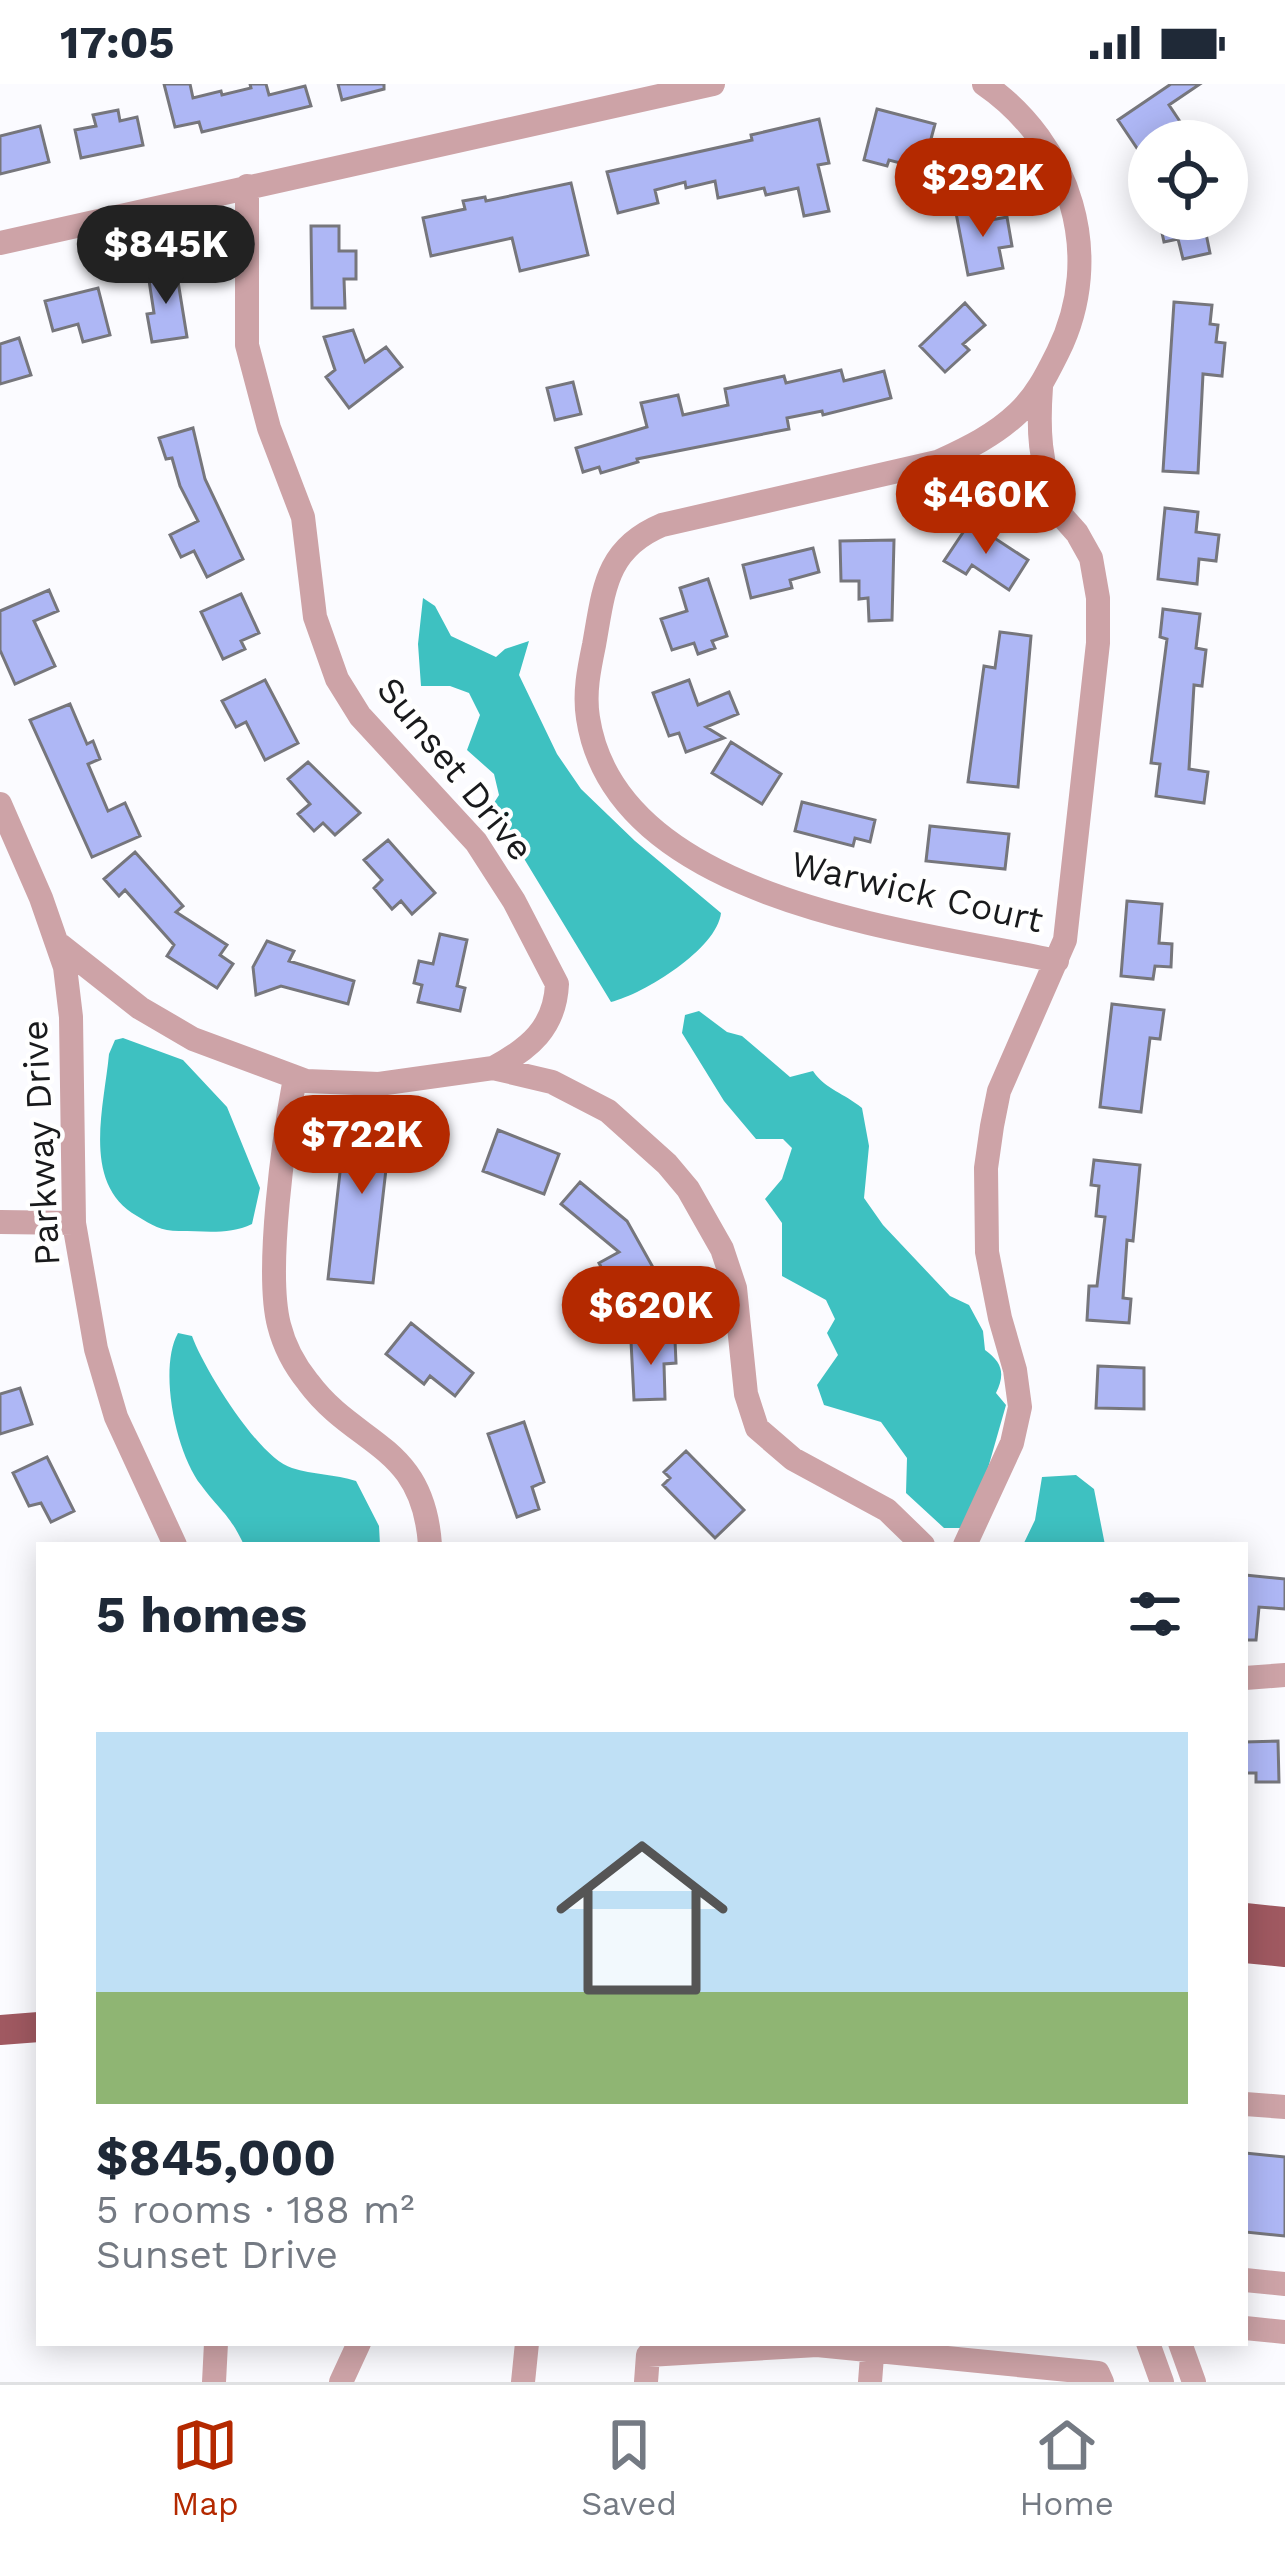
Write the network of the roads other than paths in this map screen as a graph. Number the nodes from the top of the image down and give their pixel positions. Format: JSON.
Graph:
{"nodes":[{"id":1,"x":713,"y":84,"type":"edge"},
{"id":2,"x":984,"y":84,"type":"edge"},
{"id":3,"x":248,"y":186,"type":"junction"},
{"id":4,"x":0,"y":242,"type":"edge"},
{"id":5,"x":1040,"y":388,"type":"junction"},
{"id":6,"x":937,"y":462,"type":"junction"},
{"id":7,"x":1061,"y":513,"type":"junction"},
{"id":8,"x":0,"y":804,"type":"edge"},
{"id":9,"x":60,"y":945,"type":"junction"},
{"id":10,"x":1058,"y":961,"type":"junction"},
{"id":11,"x":539,"y":1038,"type":"junction"},
{"id":12,"x":493,"y":1068,"type":"junction"},
{"id":13,"x":295,"y":1078,"type":"junction"},
{"id":14,"x":552,"y":1082,"type":"junction"},
{"id":15,"x":0,"y":1222,"type":"edge"},
{"id":16,"x":74,"y":1222,"type":"junction"},
{"id":17,"x":175,"y":1542,"type":"edge"},
{"id":18,"x":430,"y":1542,"type":"edge"},
{"id":19,"x":920,"y":1542,"type":"edge"},
{"id":20,"x":966,"y":1542,"type":"edge"},
{"id":21,"x":1285,"y":1675,"type":"edge"},
{"id":22,"x":1248,"y":1678,"type":"edge"},
{"id":23,"x":1248,"y":1898,"type":"edge"},
{"id":24,"x":1285,"y":1902,"type":"edge"},
{"id":25,"x":1248,"y":1918,"type":"edge"},
{"id":26,"x":1285,"y":1922,"type":"edge"},
{"id":27,"x":1248,"y":1948,"type":"edge"},
{"id":28,"x":1285,"y":1952,"type":"edge"},
{"id":29,"x":36,"y":2027,"type":"edge"},
{"id":30,"x":0,"y":2030,"type":"edge"},
{"id":31,"x":1248,"y":2104,"type":"edge"},
{"id":32,"x":1285,"y":2107,"type":"edge"},
{"id":33,"x":1248,"y":2280,"type":"edge"},
{"id":34,"x":1285,"y":2284,"type":"edge"},
{"id":35,"x":1248,"y":2328,"type":"edge"},
{"id":36,"x":1285,"y":2332,"type":"edge"},
{"id":37,"x":216,"y":2346,"type":"edge"},
{"id":38,"x":358,"y":2346,"type":"edge"},
{"id":39,"x":527,"y":2346,"type":"edge"},
{"id":40,"x":800,"y":2346,"type":"edge"},
{"id":41,"x":1149,"y":2346,"type":"edge"},
{"id":42,"x":1181,"y":2346,"type":"edge"},
{"id":43,"x":872,"y":2347,"type":"edge"},
{"id":44,"x":214,"y":2382,"type":"edge"},
{"id":45,"x":341,"y":2382,"type":"edge"},
{"id":46,"x":523,"y":2382,"type":"edge"},
{"id":47,"x":646,"y":2382,"type":"edge"},
{"id":48,"x":870,"y":2382,"type":"edge"},
{"id":49,"x":1102,"y":2382,"type":"edge"},
{"id":50,"x":1162,"y":2382,"type":"edge"},
{"id":51,"x":1194,"y":2382,"type":"edge"}],
"edges":[{"from":1,"to":3,"type":"street"},
{"from":2,"to":5,"type":"street"},
{"from":3,"to":4,"type":"street"},
{"from":3,"to":11,"type":"street","name":"Sunset Drive"},
{"from":5,"to":6,"type":"street"},
{"from":5,"to":7,"type":"street"},
{"from":6,"to":7,"type":"street"},
{"from":6,"to":10,"type":"street","name":"Warwick Court"},
{"from":7,"to":10,"type":"street"},
{"from":8,"to":9,"type":"street","name":"Parkway Drive"},
{"from":9,"to":13,"type":"street"},
{"from":9,"to":16,"type":"street","name":"Parkway Drive"},
{"from":10,"to":20,"type":"street"},
{"from":11,"to":12,"type":"street"},
{"from":11,"to":14,"type":"street"},
{"from":12,"to":13,"type":"street"},
{"from":12,"to":14,"type":"street"},
{"from":13,"to":18,"type":"street"},
{"from":14,"to":19,"type":"street"},
{"from":15,"to":16,"type":"street"},
{"from":16,"to":17,"type":"street","name":"Parkway Drive"},
{"from":21,"to":22,"type":"street"},
{"from":23,"to":24,"type":"main road"},
{"from":25,"to":26,"type":"main road"},
{"from":27,"to":28,"type":"main road"},
{"from":29,"to":30,"type":"main road"},
{"from":31,"to":32,"type":"street"},
{"from":33,"to":34,"type":"street"},
{"from":35,"to":36,"type":"street"},
{"from":37,"to":44,"type":"street"},
{"from":38,"to":45,"type":"street"},
{"from":39,"to":46,"type":"street"},
{"from":40,"to":47,"type":"street"},
{"from":41,"to":50,"type":"street"},
{"from":42,"to":51,"type":"street"},
{"from":43,"to":48,"type":"street"},
{"from":43,"to":49,"type":"street"}]}
